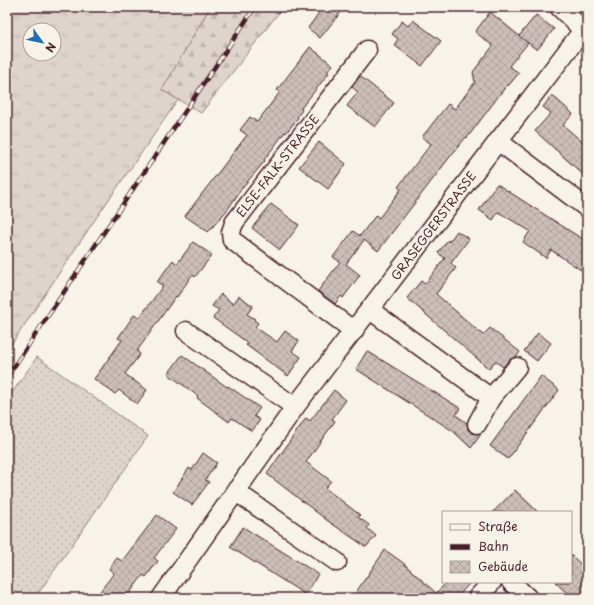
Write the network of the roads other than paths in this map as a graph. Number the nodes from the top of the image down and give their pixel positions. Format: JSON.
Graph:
{"nodes":[{"id":1,"x":559,"y":7,"type":"edge"},
{"id":2,"x":585,"y":28,"type":"edge"},
{"id":3,"x":367,"y":50,"type":"dead end"},
{"id":4,"x":498,"y":141,"type":"junction"},
{"id":5,"x":587,"y":208,"type":"edge"},
{"id":6,"x":370,"y":310,"type":"junction"},
{"id":7,"x":186,"y":331,"type":"dead end"},
{"id":8,"x":354,"y":331,"type":"junction"},
{"id":9,"x":517,"y":367,"type":"dead end"},
{"id":10,"x":491,"y":398,"type":"junction"},
{"id":11,"x":295,"y":407,"type":"junction"},
{"id":12,"x":477,"y":424,"type":"dead end"},
{"id":13,"x":235,"y":491,"type":"junction"},
{"id":14,"x":337,"y":562,"type":"dead end"},
{"id":15,"x":491,"y":583,"type":"edge"},
{"id":16,"x":512,"y":583,"type":"edge"},
{"id":17,"x":161,"y":598,"type":"edge"},
{"id":18,"x":477,"y":598,"type":"edge"},
{"id":19,"x":528,"y":598,"type":"edge"}],
"edges":[{"from":1,"to":2,"type":"street","name":"GRASEGGERSTRASSE"},
{"from":2,"to":4,"type":"street","name":"GRASEGGERSTRASSE"},
{"from":3,"to":8,"type":"street","name":"ELSE-FALK-STRASSE"},
{"from":4,"to":5,"type":"street"},
{"from":4,"to":6,"type":"street","name":"GRASEGGERSTRASSE"},
{"from":6,"to":8,"type":"street","name":"GRASEGGERSTRASSE"},
{"from":6,"to":10,"type":"street"},
{"from":7,"to":11,"type":"street"},
{"from":8,"to":11,"type":"street","name":"GRASEGGERSTRASSE"},
{"from":9,"to":10,"type":"street"},
{"from":10,"to":12,"type":"street"},
{"from":11,"to":13,"type":"street","name":"GRASEGGERSTRASSE"},
{"from":13,"to":14,"type":"street"},
{"from":13,"to":17,"type":"street","name":"GRASEGGERSTRASSE"},
{"from":15,"to":18,"type":"street"},
{"from":16,"to":19,"type":"street"}]}
